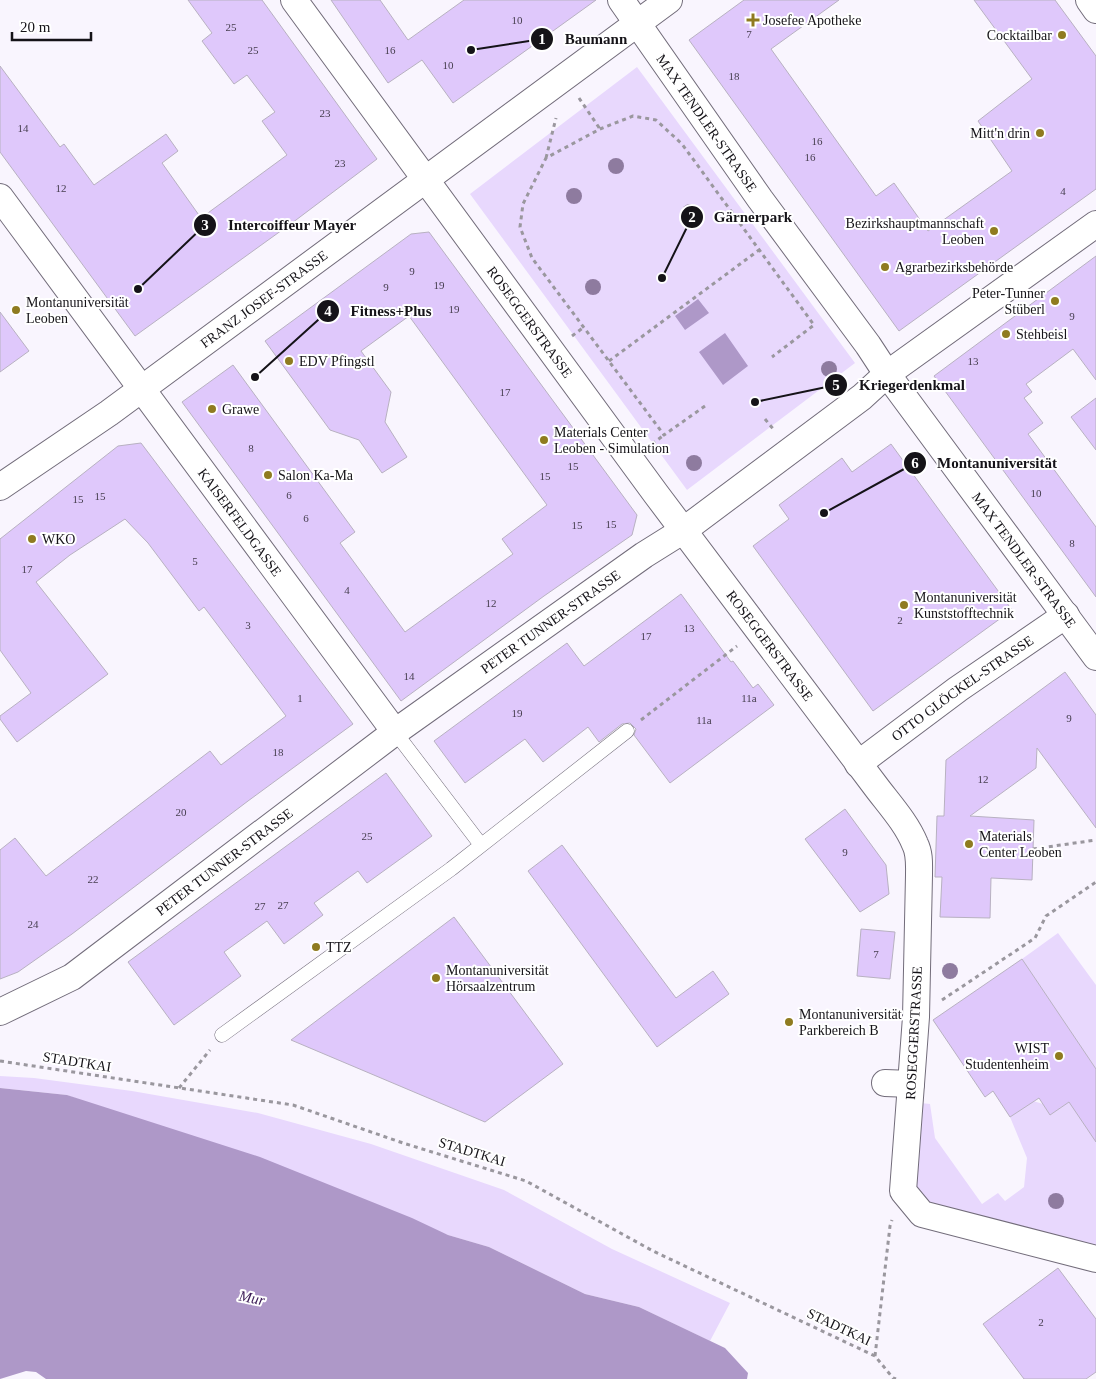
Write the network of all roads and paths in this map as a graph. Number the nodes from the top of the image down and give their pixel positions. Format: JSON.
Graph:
{"nodes":[{"id":1,"x":294,"y":0,"type":"edge"},
{"id":2,"x":622,"y":0,"type":"edge"},
{"id":3,"x":669,"y":0,"type":"edge"},
{"id":4,"x":1088,"y":0,"type":"edge"},
{"id":5,"x":1096,"y":10,"type":"edge"},
{"id":6,"x":637,"y":23,"type":"junction"},
{"id":7,"x":565,"y":77,"type":"junction"},
{"id":8,"x":600,"y":129,"type":"junction"},
{"id":9,"x":425,"y":181,"type":"junction"},
{"id":10,"x":0,"y":197,"type":"edge"},
{"id":11,"x":1096,"y":224,"type":"edge"},
{"id":12,"x":759,"y":250,"type":"junction"},
{"id":13,"x":772,"y":357,"type":"dead end"},
{"id":14,"x":609,"y":361,"type":"junction"},
{"id":15,"x":887,"y":374,"type":"junction"},
{"id":16,"x":140,"y":389,"type":"junction"},
{"id":17,"x":705,"y":406,"type":"dead end"},
{"id":18,"x":0,"y":487,"type":"edge"},
{"id":19,"x":684,"y":530,"type":"junction"},
{"id":20,"x":1066,"y":615,"type":"junction"},
{"id":21,"x":757,"y":630,"type":"junction"},
{"id":22,"x":1096,"y":657,"type":"edge"},
{"id":23,"x":627,"y":731,"type":"joint"},
{"id":24,"x":395,"y":732,"type":"junction"},
{"id":25,"x":858,"y":764,"type":"junction"},
{"id":26,"x":1096,"y":840,"type":"edge"},
{"id":27,"x":481,"y":845,"type":"junction"},
{"id":28,"x":1033,"y":849,"type":"dead end"},
{"id":29,"x":1096,"y":882,"type":"edge"},
{"id":30,"x":0,"y":1012,"type":"edge"},
{"id":31,"x":916,"y":1017,"type":"junction"},
{"id":32,"x":222,"y":1035,"type":"joint"},
{"id":33,"x":0,"y":1061,"type":"edge"},
{"id":34,"x":885,"y":1082,"type":"dead end"},
{"id":35,"x":911,"y":1084,"type":"junction"},
{"id":36,"x":179,"y":1088,"type":"junction"},
{"id":37,"x":903,"y":1191,"type":"junction"},
{"id":38,"x":1096,"y":1259,"type":"edge"},
{"id":39,"x":874,"y":1356,"type":"junction"},
{"id":40,"x":893,"y":1379,"type":"edge"}],
"edges":[{"from":1,"to":9,"type":"street","name":"ROSEGGERSTRASSE"},
{"from":2,"to":6,"type":"street","name":"MAX TENDLER-STRASSE"},
{"from":3,"to":6,"type":"street","name":"FRANZ JOSEF-STRASSE"},
{"from":4,"to":5,"type":"street"},
{"from":6,"to":7,"type":"street","name":"FRANZ JOSEF-STRASSE"},
{"from":6,"to":15,"type":"street","name":"MAX TENDLER-STRASSE"},
{"from":7,"to":8,"type":"path"},
{"from":7,"to":9,"type":"street","name":"FRANZ JOSEF-STRASSE"},
{"from":8,"to":12,"type":"path"},
{"from":8,"to":14,"type":"path"},
{"from":9,"to":16,"type":"street","name":"FRANZ JOSEF-STRASSE"},
{"from":9,"to":19,"type":"street","name":"ROSEGGERSTRASSE"},
{"from":10,"to":16,"type":"street","name":"KAISERFELDGASSE"},
{"from":11,"to":15,"type":"street","name":"PETER TUNNER-STRASSE"},
{"from":12,"to":13,"type":"path"},
{"from":12,"to":14,"type":"path"},
{"from":14,"to":17,"type":"path"},
{"from":15,"to":19,"type":"street","name":"PETER TUNNER-STRASSE"},
{"from":15,"to":20,"type":"street","name":"MAX TENDLER-STRASSE"},
{"from":16,"to":18,"type":"street","name":"FRANZ JOSEF-STRASSE"},
{"from":16,"to":24,"type":"street","name":"KAISERFELDGASSE"},
{"from":19,"to":21,"type":"street","name":"ROSEGGERSTRASSE"},
{"from":19,"to":24,"type":"street","name":"PETER TUNNER-STRASSE"},
{"from":20,"to":22,"type":"street","name":"MAX TENDLER-STRASSE"},
{"from":20,"to":25,"type":"street","name":"OTTO GLÖCKEL-STRASSE"},
{"from":21,"to":23,"type":"path"},
{"from":21,"to":25,"type":"street","name":"ROSEGGERSTRASSE"},
{"from":23,"to":27,"type":"lane"},
{"from":24,"to":27,"type":"lane","name":"KAISERFELDGASSE"},
{"from":24,"to":30,"type":"street","name":"PETER TUNNER-STRASSE"},
{"from":25,"to":31,"type":"street","name":"ROSEGGERSTRASSE"},
{"from":26,"to":28,"type":"path"},
{"from":27,"to":32,"type":"lane"},
{"from":29,"to":31,"type":"path"},
{"from":31,"to":35,"type":"street","name":"ROSEGGERSTRASSE"},
{"from":32,"to":36,"type":"path"},
{"from":33,"to":36,"type":"path","name":"STADTKAI"},
{"from":34,"to":35,"type":"street"},
{"from":35,"to":37,"type":"street","name":"ROSEGGERSTRASSE"},
{"from":36,"to":39,"type":"path","name":"STADTKAI"},
{"from":37,"to":38,"type":"street"},
{"from":37,"to":39,"type":"path"},
{"from":39,"to":40,"type":"path","name":"STADTKAI"}]}
